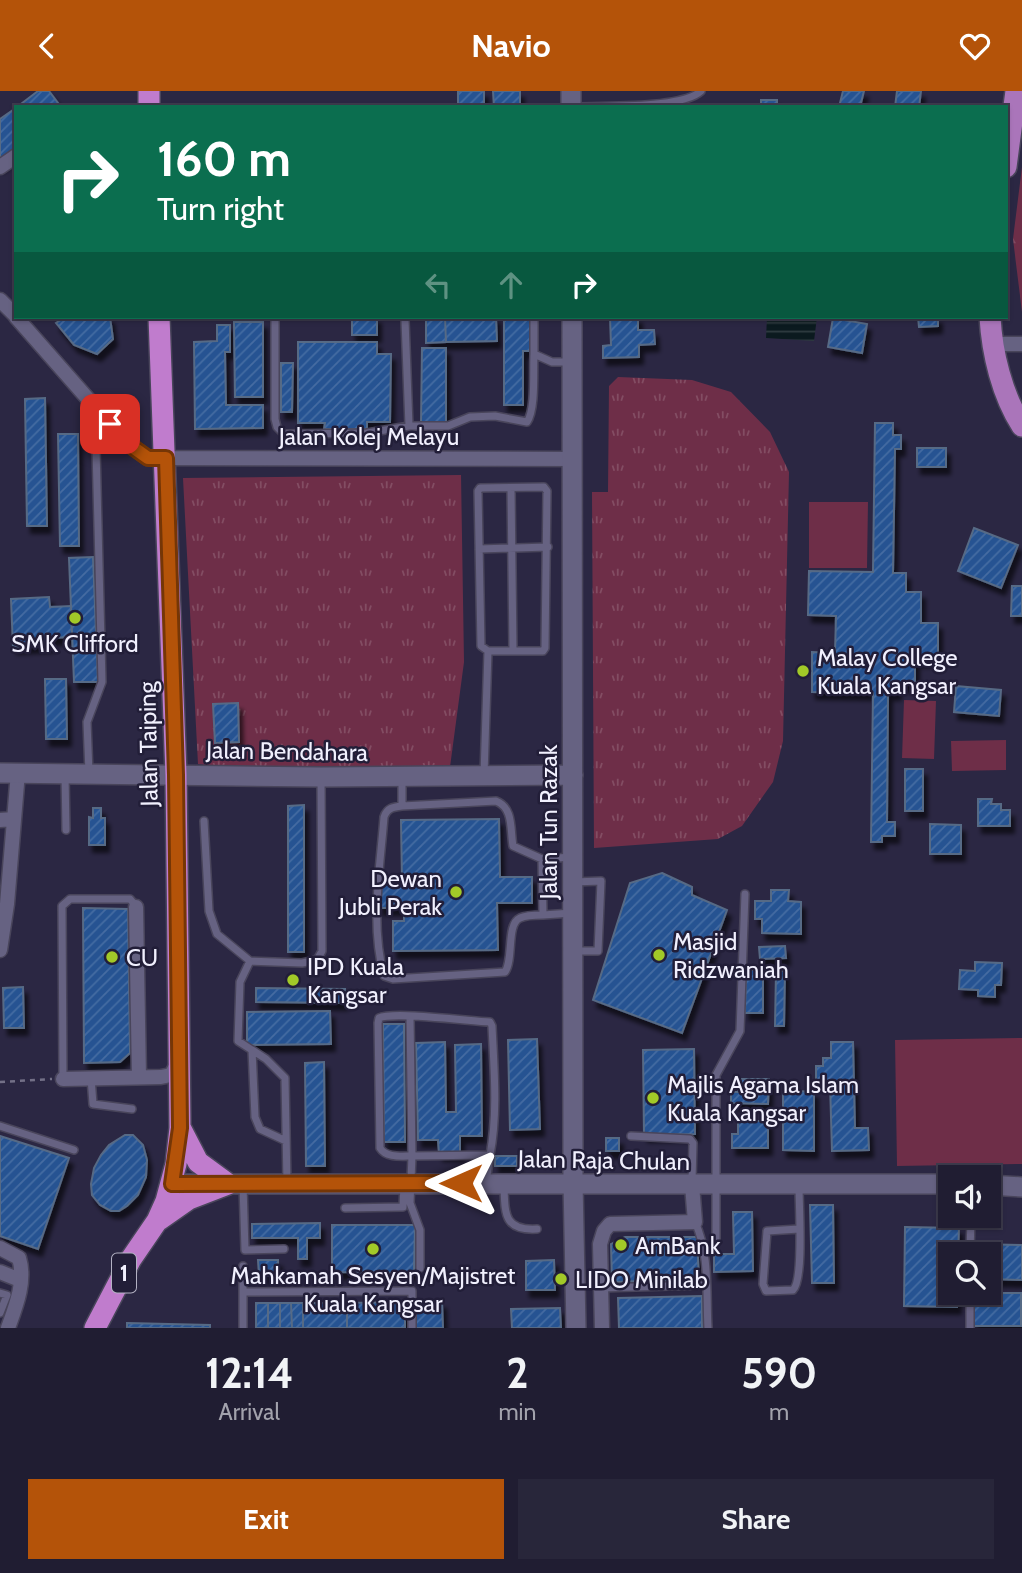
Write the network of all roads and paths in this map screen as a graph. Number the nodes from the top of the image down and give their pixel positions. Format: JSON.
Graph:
{"nodes":[{"id":1,"x":1016,"y":91,"type":"edge"},
{"id":2,"x":698,"y":94,"type":"edge"},
{"id":3,"x":661,"y":105,"type":"edge"},
{"id":4,"x":1008,"y":150,"type":"edge"},
{"id":5,"x":0,"y":300,"type":"edge"},
{"id":6,"x":14,"y":312,"type":"edge"},
{"id":7,"x":22,"y":319,"type":"edge"},
{"id":8,"x":159,"y":319,"type":"edge"},
{"id":9,"x":275,"y":319,"type":"edge"},
{"id":10,"x":534,"y":319,"type":"edge"},
{"id":11,"x":572,"y":319,"type":"edge"},
{"id":12,"x":990,"y":319,"type":"edge"},
{"id":13,"x":405,"y":320,"type":"dead end"},
{"id":14,"x":992,"y":344,"type":"junction"},
{"id":15,"x":1022,"y":344,"type":"edge"},
{"id":16,"x":534,"y":353,"type":"junction"},
{"id":17,"x":572,"y":362,"type":"junction"},
{"id":18,"x":110,"y":424,"type":"junction"},
{"id":19,"x":410,"y":426,"type":"junction"},
{"id":20,"x":1022,"y":426,"type":"edge"},
{"id":21,"x":166,"y":458,"type":"junction"},
{"id":22,"x":572,"y":459,"type":"junction"},
{"id":23,"x":511,"y":488,"type":"junction"},
{"id":24,"x":548,"y":547,"type":"junction"},
{"id":25,"x":512,"y":548,"type":"junction"},
{"id":26,"x":479,"y":549,"type":"junction"},
{"id":27,"x":488,"y":650,"type":"junction"},
{"id":28,"x":513,"y":651,"type":"junction"},
{"id":29,"x":9,"y":773,"type":"edge"},
{"id":30,"x":65,"y":773,"type":"junction"},
{"id":31,"x":89,"y":773,"type":"junction"},
{"id":32,"x":176,"y":775,"type":"junction"},
{"id":33,"x":573,"y":775,"type":"junction"},
{"id":34,"x":484,"y":776,"type":"junction"},
{"id":35,"x":321,"y":777,"type":"junction"},
{"id":36,"x":402,"y":777,"type":"junction"},
{"id":37,"x":402,"y":806,"type":"junction"},
{"id":38,"x":7,"y":819,"type":"edge"},
{"id":39,"x":204,"y":821,"type":"dead end"},
{"id":40,"x":66,"y":830,"type":"dead end"},
{"id":41,"x":573,"y":857,"type":"junction"},
{"id":42,"x":542,"y":859,"type":"junction"},
{"id":43,"x":573,"y":882,"type":"junction"},
{"id":44,"x":745,"y":894,"type":"dead end"},
{"id":45,"x":136,"y":907,"type":"joint"},
{"id":46,"x":573,"y":913,"type":"junction"},
{"id":47,"x":543,"y":915,"type":"junction"},
{"id":48,"x":0,"y":950,"type":"edge"},
{"id":49,"x":573,"y":951,"type":"junction"},
{"id":50,"x":250,"y":961,"type":"junction"},
{"id":51,"x":410,"y":1017,"type":"junction"},
{"id":52,"x":252,"y":1050,"type":"junction"},
{"id":53,"x":178,"y":1063,"type":"junction"},
{"id":54,"x":139,"y":1077,"type":"junction"},
{"id":55,"x":161,"y":1077,"type":"junction"},
{"id":56,"x":63,"y":1079,"type":"junction"},
{"id":57,"x":92,"y":1079,"type":"junction"},
{"id":58,"x":0,"y":1082,"type":"edge"},
{"id":59,"x":178,"y":1095,"type":"junction"},
{"id":60,"x":132,"y":1109,"type":"dead end"},
{"id":61,"x":0,"y":1126,"type":"edge"},
{"id":62,"x":180,"y":1128,"type":"junction"},
{"id":63,"x":631,"y":1136,"type":"dead end"},
{"id":64,"x":286,"y":1141,"type":"junction"},
{"id":65,"x":74,"y":1150,"type":"dead end"},
{"id":66,"x":490,"y":1155,"type":"junction"},
{"id":67,"x":412,"y":1156,"type":"junction"},
{"id":68,"x":408,"y":1183,"type":"junction"},
{"id":69,"x":495,"y":1183,"type":"junction"},
{"id":70,"x":573,"y":1183,"type":"junction"},
{"id":71,"x":172,"y":1184,"type":"junction"},
{"id":72,"x":236,"y":1184,"type":"junction"},
{"id":73,"x":286,"y":1184,"type":"junction"},
{"id":74,"x":938,"y":1184,"type":"edge"},
{"id":75,"x":692,"y":1185,"type":"junction"},
{"id":76,"x":799,"y":1185,"type":"junction"},
{"id":77,"x":718,"y":1186,"type":"junction"},
{"id":78,"x":1001,"y":1186,"type":"edge"},
{"id":79,"x":1022,"y":1188,"type":"edge"},
{"id":80,"x":345,"y":1208,"type":"dead end"},
{"id":81,"x":157,"y":1221,"type":"junction"},
{"id":82,"x":695,"y":1222,"type":"junction"},
{"id":83,"x":537,"y":1229,"type":"dead end"},
{"id":84,"x":799,"y":1229,"type":"junction"},
{"id":85,"x":716,"y":1241,"type":"dead end"},
{"id":86,"x":0,"y":1248,"type":"edge"},
{"id":87,"x":284,"y":1249,"type":"dead end"},
{"id":88,"x":243,"y":1266,"type":"dead end"},
{"id":89,"x":420,"y":1268,"type":"dead end"},
{"id":90,"x":0,"y":1272,"type":"edge"},
{"id":91,"x":20,"y":1280,"type":"junction"},
{"id":92,"x":705,"y":1285,"type":"junction"},
{"id":93,"x":601,"y":1288,"type":"junction"},
{"id":94,"x":243,"y":1292,"type":"junction"},
{"id":95,"x":0,"y":1293,"type":"edge"},
{"id":96,"x":970,"y":1305,"type":"edge"},
{"id":97,"x":0,"y":1313,"type":"edge"},
{"id":98,"x":8,"y":1328,"type":"edge"},
{"id":99,"x":95,"y":1328,"type":"edge"},
{"id":100,"x":243,"y":1328,"type":"edge"},
{"id":101,"x":412,"y":1328,"type":"edge"},
{"id":102,"x":576,"y":1328,"type":"edge"},
{"id":103,"x":602,"y":1328,"type":"edge"},
{"id":104,"x":708,"y":1328,"type":"edge"},
{"id":105,"x":970,"y":1328,"type":"edge"}],
"edges":[{"from":1,"to":4,"type":"main road"},
{"from":2,"to":3,"type":"lane"},
{"from":5,"to":6,"type":"street","name":"Jalan Kolej Melayu"},
{"from":7,"to":18,"type":"street","name":"Jalan Kolej Melayu"},
{"from":8,"to":21,"type":"highway","name":"Jalan Taiping","number":"1"},
{"from":9,"to":19,"type":"lane"},
{"from":10,"to":16,"type":"lane"},
{"from":11,"to":17,"type":"street","name":"Jalan Tun Razak"},
{"from":12,"to":14,"type":"main road"},
{"from":13,"to":19,"type":"lane"},
{"from":14,"to":15,"type":"street"},
{"from":14,"to":20,"type":"main road"},
{"from":16,"to":17,"type":"lane"},
{"from":16,"to":19,"type":"lane"},
{"from":17,"to":22,"type":"street","name":"Jalan Tun Razak"},
{"from":18,"to":21,"type":"street","name":"Jalan Kolej Melayu"},
{"from":18,"to":31,"type":"lane"},
{"from":21,"to":22,"type":"street","name":"Jalan Kolej Melayu"},
{"from":21,"to":32,"type":"highway","name":"Jalan Taiping","number":"1"},
{"from":22,"to":33,"type":"street","name":"Jalan Tun Razak"},
{"from":23,"to":24,"type":"lane"},
{"from":23,"to":25,"type":"lane"},
{"from":23,"to":26,"type":"lane"},
{"from":24,"to":25,"type":"lane"},
{"from":24,"to":28,"type":"lane"},
{"from":25,"to":26,"type":"lane"},
{"from":25,"to":28,"type":"lane"},
{"from":26,"to":27,"type":"lane"},
{"from":27,"to":28,"type":"lane"},
{"from":27,"to":34,"type":"lane"},
{"from":29,"to":30,"type":"street","name":"Jalan Bendahara"},
{"from":29,"to":38,"type":"street"},
{"from":30,"to":31,"type":"street","name":"Jalan Bendahara"},
{"from":30,"to":40,"type":"lane"},
{"from":31,"to":32,"type":"street","name":"Jalan Bendahara"},
{"from":32,"to":35,"type":"street","name":"Jalan Bendahara"},
{"from":32,"to":53,"type":"highway","name":"Jalan Taiping","number":"1"},
{"from":33,"to":34,"type":"street","name":"Jalan Bendahara"},
{"from":33,"to":41,"type":"street","name":"Jalan Tun Razak"},
{"from":34,"to":36,"type":"street","name":"Jalan Bendahara"},
{"from":35,"to":36,"type":"street","name":"Jalan Bendahara"},
{"from":35,"to":50,"type":"lane"},
{"from":36,"to":37,"type":"lane"},
{"from":37,"to":42,"type":"lane"},
{"from":37,"to":47,"type":"lane"},
{"from":38,"to":48,"type":"street"},
{"from":39,"to":50,"type":"lane"},
{"from":41,"to":42,"type":"lane"},
{"from":41,"to":43,"type":"street","name":"Jalan Tun Razak"},
{"from":42,"to":47,"type":"lane"},
{"from":43,"to":46,"type":"street","name":"Jalan Tun Razak"},
{"from":43,"to":49,"type":"lane"},
{"from":44,"to":77,"type":"lane"},
{"from":45,"to":54,"type":"street"},
{"from":45,"to":56,"type":"lane"},
{"from":46,"to":47,"type":"lane"},
{"from":46,"to":49,"type":"street","name":"Jalan Tun Razak"},
{"from":49,"to":70,"type":"street","name":"Jalan Tun Razak"},
{"from":50,"to":52,"type":"lane"},
{"from":51,"to":66,"type":"lane"},
{"from":51,"to":67,"type":"lane"},
{"from":51,"to":67,"type":"lane"},
{"from":52,"to":64,"type":"lane"},
{"from":52,"to":64,"type":"lane"},
{"from":53,"to":55,"type":"street"},
{"from":53,"to":59,"type":"highway","name":"Jalan Taiping","number":"1"},
{"from":54,"to":55,"type":"street"},
{"from":54,"to":57,"type":"street"},
{"from":55,"to":59,"type":"street"},
{"from":56,"to":57,"type":"street"},
{"from":56,"to":58,"type":"path"},
{"from":57,"to":60,"type":"lane"},
{"from":59,"to":62,"type":"highway","name":"Jalan Taiping","number":"1"},
{"from":61,"to":65,"type":"lane"},
{"from":62,"to":71,"type":"highway","number":"1"},
{"from":62,"to":72,"type":"highway"},
{"from":63,"to":75,"type":"lane"},
{"from":64,"to":73,"type":"lane"},
{"from":66,"to":67,"type":"lane"},
{"from":66,"to":69,"type":"lane"},
{"from":67,"to":68,"type":"lane"},
{"from":68,"to":69,"type":"street","name":"Jalan Raja Chulan"},
{"from":68,"to":73,"type":"street","name":"Jalan Raja Chulan"},
{"from":68,"to":80,"type":"lane"},
{"from":68,"to":89,"type":"lane"},
{"from":69,"to":70,"type":"street","name":"Jalan Raja Chulan"},
{"from":69,"to":83,"type":"lane"},
{"from":70,"to":75,"type":"street","name":"Jalan Raja Chulan"},
{"from":70,"to":102,"type":"street","name":"Jalan Tun Razak"},
{"from":71,"to":72,"type":"street","name":"Jalan Raja Chulan"},
{"from":71,"to":81,"type":"highway","number":"1"},
{"from":72,"to":73,"type":"street","name":"Jalan Raja Chulan"},
{"from":72,"to":81,"type":"highway"},
{"from":72,"to":87,"type":"lane"},
{"from":74,"to":76,"type":"street","name":"Jalan Raja Chulan"},
{"from":75,"to":77,"type":"street","name":"Jalan Raja Chulan"},
{"from":75,"to":82,"type":"street"},
{"from":76,"to":77,"type":"street","name":"Jalan Raja Chulan"},
{"from":76,"to":84,"type":"lane"},
{"from":77,"to":85,"type":"lane"},
{"from":78,"to":79,"type":"street"},
{"from":81,"to":99,"type":"highway","number":"1"},
{"from":82,"to":92,"type":"lane"},
{"from":82,"to":93,"type":"street"},
{"from":84,"to":84,"type":"lane"},
{"from":86,"to":91,"type":"street"},
{"from":88,"to":94,"type":"lane"},
{"from":90,"to":91,"type":"street"},
{"from":91,"to":98,"type":"street"},
{"from":92,"to":93,"type":"lane"},
{"from":92,"to":104,"type":"lane"},
{"from":93,"to":103,"type":"street"},
{"from":94,"to":100,"type":"lane"},
{"from":94,"to":101,"type":"lane"},
{"from":95,"to":97,"type":"lane"},
{"from":96,"to":105,"type":"lane"}]}
